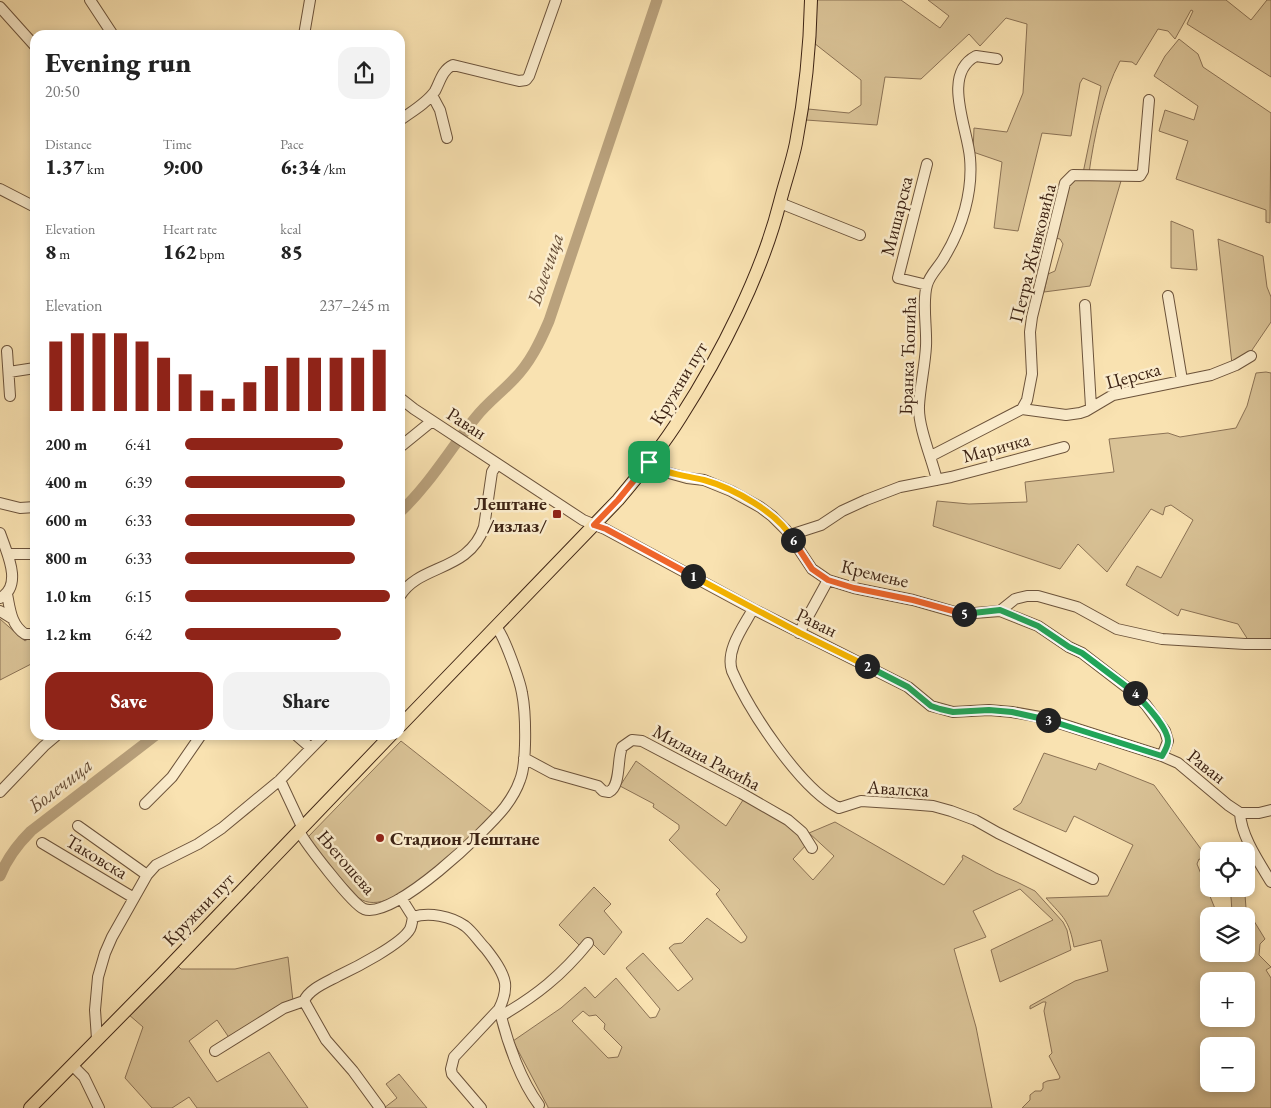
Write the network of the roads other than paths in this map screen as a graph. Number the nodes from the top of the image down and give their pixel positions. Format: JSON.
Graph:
{"nodes":[{"id":1,"x":90,"y":0,"type":"edge"},
{"id":2,"x":310,"y":0,"type":"edge"},
{"id":3,"x":556,"y":0,"type":"edge"},
{"id":4,"x":811,"y":0,"type":"edge"},
{"id":5,"x":0,"y":7,"type":"edge"},
{"id":6,"x":110,"y":30,"type":"edge"},
{"id":7,"x":305,"y":30,"type":"edge"},
{"id":8,"x":30,"y":40,"type":"edge"},
{"id":9,"x":997,"y":60,"type":"dead end"},
{"id":10,"x":432,"y":95,"type":"junction"},
{"id":11,"x":1149,"y":100,"type":"dead end"},
{"id":12,"x":405,"y":116,"type":"edge"},
{"id":13,"x":446,"y":138,"type":"dead end"},
{"id":14,"x":928,"y":164,"type":"dead end"},
{"id":15,"x":0,"y":189,"type":"edge"},
{"id":16,"x":780,"y":203,"type":"junction"},
{"id":17,"x":30,"y":204,"type":"edge"},
{"id":18,"x":860,"y":235,"type":"dead end"},
{"id":19,"x":927,"y":285,"type":"junction"},
{"id":20,"x":1168,"y":296,"type":"dead end"},
{"id":21,"x":1085,"y":304,"type":"dead end"},
{"id":22,"x":7,"y":351,"type":"dead end"},
{"id":23,"x":1251,"y":356,"type":"dead end"},
{"id":24,"x":30,"y":369,"type":"edge"},
{"id":25,"x":9,"y":372,"type":"junction"},
{"id":26,"x":1182,"y":380,"type":"junction"},
{"id":27,"x":10,"y":396,"type":"dead end"},
{"id":28,"x":405,"y":402,"type":"edge"},
{"id":29,"x":1091,"y":407,"type":"junction"},
{"id":30,"x":1022,"y":408,"type":"junction"},
{"id":31,"x":432,"y":421,"type":"junction"},
{"id":32,"x":405,"y":443,"type":"edge"},
{"id":33,"x":1064,"y":446,"type":"dead end"},
{"id":34,"x":931,"y":456,"type":"junction"},
{"id":35,"x":649,"y":462,"type":"junction"},
{"id":36,"x":497,"y":464,"type":"junction"},
{"id":37,"x":937,"y":480,"type":"junction"},
{"id":38,"x":1,"y":506,"type":"edge"},
{"id":39,"x":30,"y":507,"type":"edge"},
{"id":40,"x":594,"y":525,"type":"junction"},
{"id":41,"x":0,"y":533,"type":"edge"},
{"id":42,"x":790,"y":535,"type":"junction"},
{"id":43,"x":8,"y":554,"type":"junction"},
{"id":44,"x":30,"y":554,"type":"edge"},
{"id":45,"x":828,"y":580,"type":"junction"},
{"id":46,"x":405,"y":590,"type":"edge"},
{"id":47,"x":3,"y":596,"type":"edge"},
{"id":48,"x":753,"y":609,"type":"junction"},
{"id":49,"x":1000,"y":610,"type":"junction"},
{"id":50,"x":0,"y":611,"type":"edge"},
{"id":51,"x":13,"y":620,"type":"junction"},
{"id":52,"x":496,"y":627,"type":"junction"},
{"id":53,"x":800,"y":633,"type":"junction"},
{"id":54,"x":30,"y":634,"type":"edge"},
{"id":55,"x":1271,"y":644,"type":"edge"},
{"id":56,"x":405,"y":721,"type":"edge"},
{"id":57,"x":51,"y":740,"type":"edge"},
{"id":58,"x":198,"y":740,"type":"edge"},
{"id":59,"x":302,"y":740,"type":"edge"},
{"id":60,"x":319,"y":740,"type":"edge"},
{"id":61,"x":386,"y":740,"type":"edge"},
{"id":62,"x":311,"y":748,"type":"junction"},
{"id":63,"x":1162,"y":756,"type":"junction"},
{"id":64,"x":524,"y":758,"type":"junction"},
{"id":65,"x":280,"y":780,"type":"junction"},
{"id":66,"x":0,"y":792,"type":"edge"},
{"id":67,"x":145,"y":804,"type":"dead end"},
{"id":68,"x":1271,"y":810,"type":"edge"},
{"id":69,"x":1240,"y":812,"type":"junction"},
{"id":70,"x":78,"y":826,"type":"dead end"},
{"id":71,"x":300,"y":829,"type":"junction"},
{"id":72,"x":42,"y":843,"type":"dead end"},
{"id":73,"x":812,"y":848,"type":"dead end"},
{"id":74,"x":146,"y":875,"type":"junction"},
{"id":75,"x":1093,"y":879,"type":"dead end"},
{"id":76,"x":1271,"y":882,"type":"edge"},
{"id":77,"x":134,"y":898,"type":"junction"},
{"id":78,"x":401,"y":898,"type":"junction"},
{"id":79,"x":413,"y":917,"type":"junction"},
{"id":80,"x":588,"y":943,"type":"dead end"},
{"id":81,"x":304,"y":1001,"type":"junction"},
{"id":82,"x":500,"y":1012,"type":"junction"},
{"id":83,"x":97,"y":1039,"type":"junction"},
{"id":84,"x":215,"y":1051,"type":"dead end"},
{"id":85,"x":72,"y":1065,"type":"junction"},
{"id":86,"x":539,"y":1105,"type":"dead end"},
{"id":87,"x":30,"y":1108,"type":"edge"},
{"id":88,"x":99,"y":1108,"type":"edge"},
{"id":89,"x":380,"y":1108,"type":"edge"},
{"id":90,"x":481,"y":1108,"type":"edge"}],
"edges":[{"from":1,"to":6,"type":"street"},
{"from":2,"to":7,"type":"street"},
{"from":3,"to":10,"type":"street"},
{"from":4,"to":16,"type":"main road","name":"Кружни пут"},
{"from":5,"to":8,"type":"street"},
{"from":9,"to":19,"type":"street","name":"Бранка Ћопића"},
{"from":10,"to":12,"type":"street"},
{"from":10,"to":13,"type":"street"},
{"from":11,"to":30,"type":"street","name":"Петра Живковића"},
{"from":14,"to":19,"type":"street","name":"Мишарска"},
{"from":15,"to":17,"type":"street"},
{"from":16,"to":18,"type":"street"},
{"from":16,"to":35,"type":"main road","name":"Кружни пут"},
{"from":19,"to":34,"type":"street","name":"Бранка Ћопића"},
{"from":20,"to":26,"type":"street"},
{"from":21,"to":29,"type":"street"},
{"from":22,"to":25,"type":"street"},
{"from":23,"to":26,"type":"street","name":"Церска"},
{"from":24,"to":25,"type":"street"},
{"from":25,"to":27,"type":"street"},
{"from":26,"to":29,"type":"street","name":"Церска"},
{"from":28,"to":31,"type":"street","name":"Раван"},
{"from":29,"to":30,"type":"street","name":"Церска"},
{"from":30,"to":34,"type":"street"},
{"from":31,"to":32,"type":"street"},
{"from":31,"to":36,"type":"street","name":"Раван"},
{"from":33,"to":37,"type":"street","name":"Маричка"},
{"from":34,"to":37,"type":"street"},
{"from":35,"to":40,"type":"main road","name":"Кружни пут"},
{"from":35,"to":42,"type":"street","name":"Кремење"},
{"from":36,"to":40,"type":"street","name":"Раван"},
{"from":36,"to":46,"type":"street"},
{"from":37,"to":42,"type":"street"},
{"from":38,"to":39,"type":"street"},
{"from":40,"to":48,"type":"street","name":"Раван"},
{"from":40,"to":52,"type":"main road","name":"Кружни пут"},
{"from":41,"to":43,"type":"street"},
{"from":42,"to":45,"type":"street","name":"Кремење"},
{"from":43,"to":44,"type":"street"},
{"from":43,"to":47,"type":"street"},
{"from":45,"to":49,"type":"street","name":"Кремење"},
{"from":45,"to":53,"type":"street"},
{"from":47,"to":51,"type":"street"},
{"from":48,"to":53,"type":"street","name":"Раван"},
{"from":48,"to":75,"type":"street","name":"Авалска"},
{"from":49,"to":55,"type":"street","name":"Кремење"},
{"from":49,"to":63,"type":"street"},
{"from":50,"to":51,"type":"street"},
{"from":51,"to":54,"type":"street"},
{"from":52,"to":56,"type":"main road","name":"Кружни пут"},
{"from":52,"to":64,"type":"street","name":"Његошева"},
{"from":53,"to":63,"type":"street","name":"Раван"},
{"from":57,"to":66,"type":"street"},
{"from":58,"to":67,"type":"street"},
{"from":59,"to":62,"type":"street"},
{"from":60,"to":62,"type":"street"},
{"from":61,"to":71,"type":"main road","name":"Кружни пут"},
{"from":62,"to":65,"type":"street"},
{"from":63,"to":69,"type":"street","name":"Раван"},
{"from":64,"to":73,"type":"street","name":"Милана Ракића"},
{"from":64,"to":78,"type":"street","name":"Његошева"},
{"from":65,"to":71,"type":"street","name":"Његошева"},
{"from":65,"to":74,"type":"street"},
{"from":68,"to":69,"type":"street"},
{"from":69,"to":76,"type":"street"},
{"from":70,"to":74,"type":"street"},
{"from":71,"to":78,"type":"street","name":"Његошева"},
{"from":71,"to":83,"type":"main road","name":"Кружни пут"},
{"from":72,"to":77,"type":"street","name":"Таковска"},
{"from":74,"to":77,"type":"street"},
{"from":77,"to":83,"type":"street"},
{"from":78,"to":79,"type":"street"},
{"from":79,"to":81,"type":"street"},
{"from":79,"to":82,"type":"street"},
{"from":80,"to":82,"type":"street"},
{"from":81,"to":84,"type":"street"},
{"from":81,"to":89,"type":"street"},
{"from":82,"to":86,"type":"street"},
{"from":82,"to":90,"type":"street"},
{"from":83,"to":85,"type":"main road","name":"Кружни пут"},
{"from":85,"to":87,"type":"main road","name":"Кружни пут"},
{"from":85,"to":88,"type":"street"}]}
